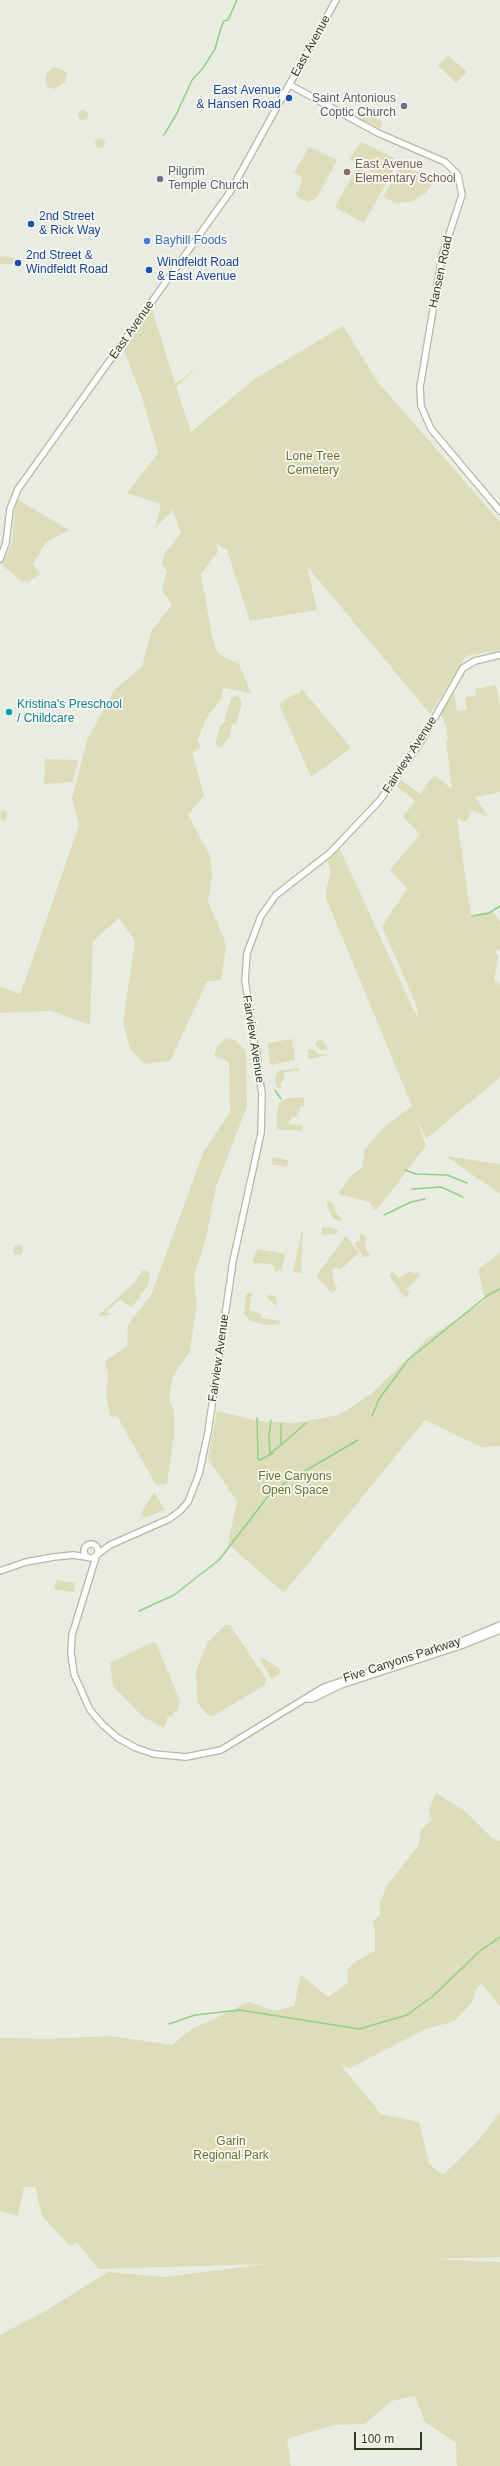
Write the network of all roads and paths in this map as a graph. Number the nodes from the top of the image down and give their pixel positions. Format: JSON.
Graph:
{"nodes":[{"id":1,"x":336,"y":0,"type":"edge"},
{"id":2,"x":290,"y":85,"type":"junction"},
{"id":3,"x":500,"y":510,"type":"edge"},
{"id":4,"x":0,"y":559,"type":"edge"},
{"id":5,"x":500,"y":655,"type":"edge"},
{"id":6,"x":110,"y":1545,"type":"junction"},
{"id":7,"x":96,"y":1546,"type":"junction"},
{"id":8,"x":84,"y":1549,"type":"junction"},
{"id":9,"x":72,"y":1555,"type":"junction"},
{"id":10,"x":97,"y":1555,"type":"junction"},
{"id":11,"x":87,"y":1557,"type":"junction"},
{"id":12,"x":0,"y":1571,"type":"edge"},
{"id":13,"x":88,"y":1577,"type":"junction"},
{"id":14,"x":500,"y":1625,"type":"edge"},
{"id":15,"x":500,"y":1630,"type":"edge"},
{"id":16,"x":306,"y":1699,"type":"junction"}],
"edges":[{"from":1,"to":2,"type":"main road","name":"East Avenue"},
{"from":2,"to":3,"type":"main road","name":"Hansen Road"},
{"from":2,"to":4,"type":"main road","name":"East Avenue"},
{"from":5,"to":6,"type":"main road","name":"Fairview Avenue"},
{"from":6,"to":7,"type":"main road","name":"Fairview Avenue"},
{"from":6,"to":10,"type":"main road","name":"Fairview Avenue"},
{"from":7,"to":8,"type":"main road","name":"Fairview Avenue"},
{"from":7,"to":10,"type":"main road"},
{"from":8,"to":9,"type":"main road","name":"Fairview Avenue"},
{"from":8,"to":11,"type":"main road"},
{"from":9,"to":11,"type":"main road","name":"Fairview Avenue"},
{"from":9,"to":12,"type":"main road","name":"Fairview Avenue"},
{"from":10,"to":11,"type":"main road","name":"Fairview Avenue"},
{"from":10,"to":13,"type":"main road","name":"Five Canyons Parkway"},
{"from":11,"to":13,"type":"main road","name":"Five Canyons Parkway"},
{"from":13,"to":16,"type":"main road","name":"Five Canyons Parkway"},
{"from":14,"to":16,"type":"main road","name":"Five Canyons Parkway"},
{"from":15,"to":16,"type":"main road","name":"Five Canyons Parkway"}]}
